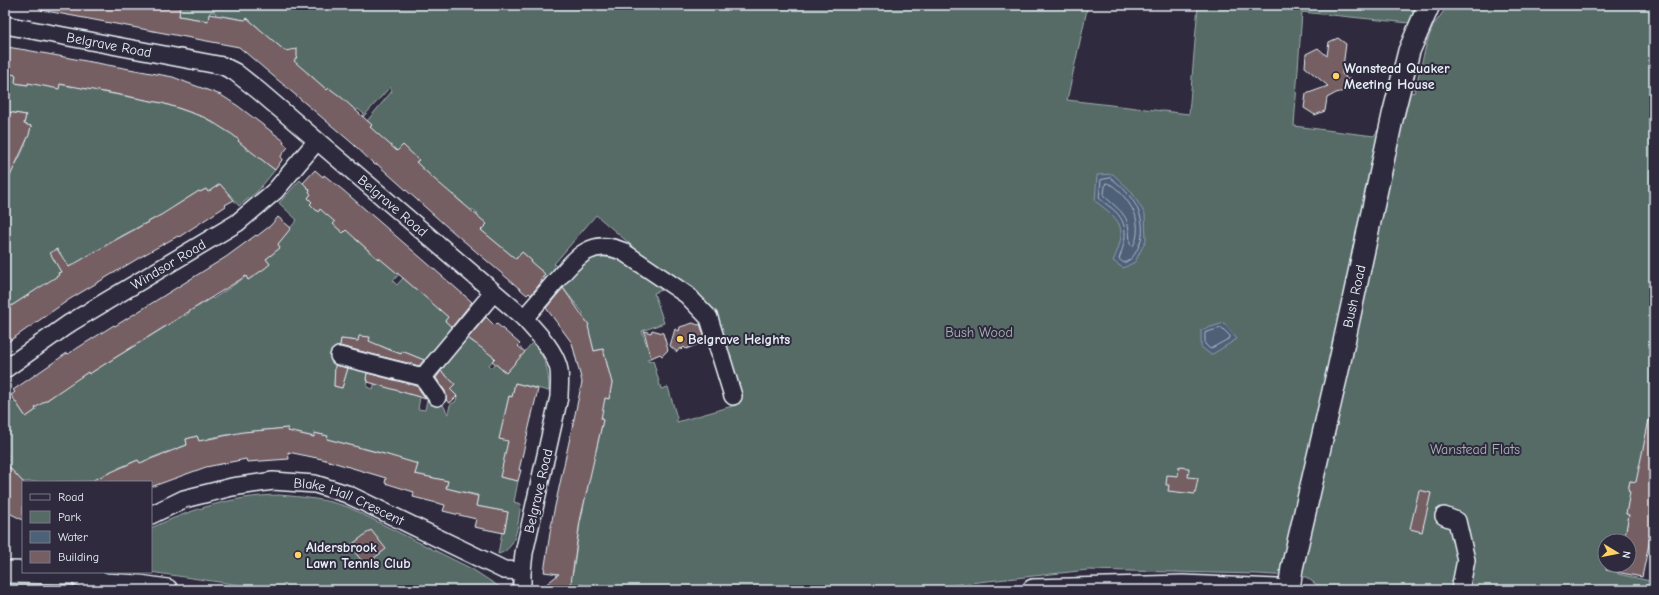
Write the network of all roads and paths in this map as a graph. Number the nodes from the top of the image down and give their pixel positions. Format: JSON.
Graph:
{"nodes":[{"id":1,"x":1429,"y":5,"type":"edge"},
{"id":2,"x":5,"y":25,"type":"edge"},
{"id":3,"x":316,"y":142,"type":"junction"},
{"id":4,"x":493,"y":293,"type":"junction"},
{"id":5,"x":524,"y":318,"type":"junction"},
{"id":6,"x":339,"y":356,"type":"dead end"},
{"id":7,"x":5,"y":369,"type":"edge"},
{"id":8,"x":423,"y":377,"type":"junction"},
{"id":9,"x":733,"y":396,"type":"dead end"},
{"id":10,"x":437,"y":397,"type":"dead end"},
{"id":11,"x":152,"y":515,"type":"edge"},
{"id":12,"x":1444,"y":516,"type":"dead end"},
{"id":13,"x":522,"y":571,"type":"junction"},
{"id":14,"x":5,"y":572,"type":"edge"},
{"id":15,"x":22,"y":572,"type":"edge"},
{"id":16,"x":73,"y":573,"type":"edge"},
{"id":17,"x":103,"y":587,"type":"edge"},
{"id":18,"x":167,"y":590,"type":"edge"},
{"id":19,"x":522,"y":590,"type":"edge"},
{"id":20,"x":1033,"y":590,"type":"edge"},
{"id":21,"x":1277,"y":590,"type":"edge"},
{"id":22,"x":1290,"y":590,"type":"edge"},
{"id":23,"x":1460,"y":590,"type":"edge"}],
"edges":[{"from":1,"to":22,"type":"main road","name":"Bush Road"},
{"from":2,"to":3,"type":"street","name":"Belgrave Road"},
{"from":3,"to":4,"type":"street","name":"Belgrave Road"},
{"from":3,"to":7,"type":"street","name":"Windsor Road"},
{"from":4,"to":5,"type":"street","name":"Belgrave Road"},
{"from":4,"to":8,"type":"street"},
{"from":5,"to":9,"type":"street"},
{"from":5,"to":13,"type":"street","name":"Belgrave Road"},
{"from":6,"to":8,"type":"street"},
{"from":8,"to":10,"type":"street"},
{"from":11,"to":13,"type":"street","name":"Blake Hall Crescent"},
{"from":12,"to":23,"type":"street"},
{"from":13,"to":19,"type":"street"},
{"from":14,"to":15,"type":"main road"},
{"from":16,"to":17,"type":"main road"},
{"from":17,"to":18,"type":"main road"},
{"from":20,"to":21,"type":"main road"}]}
